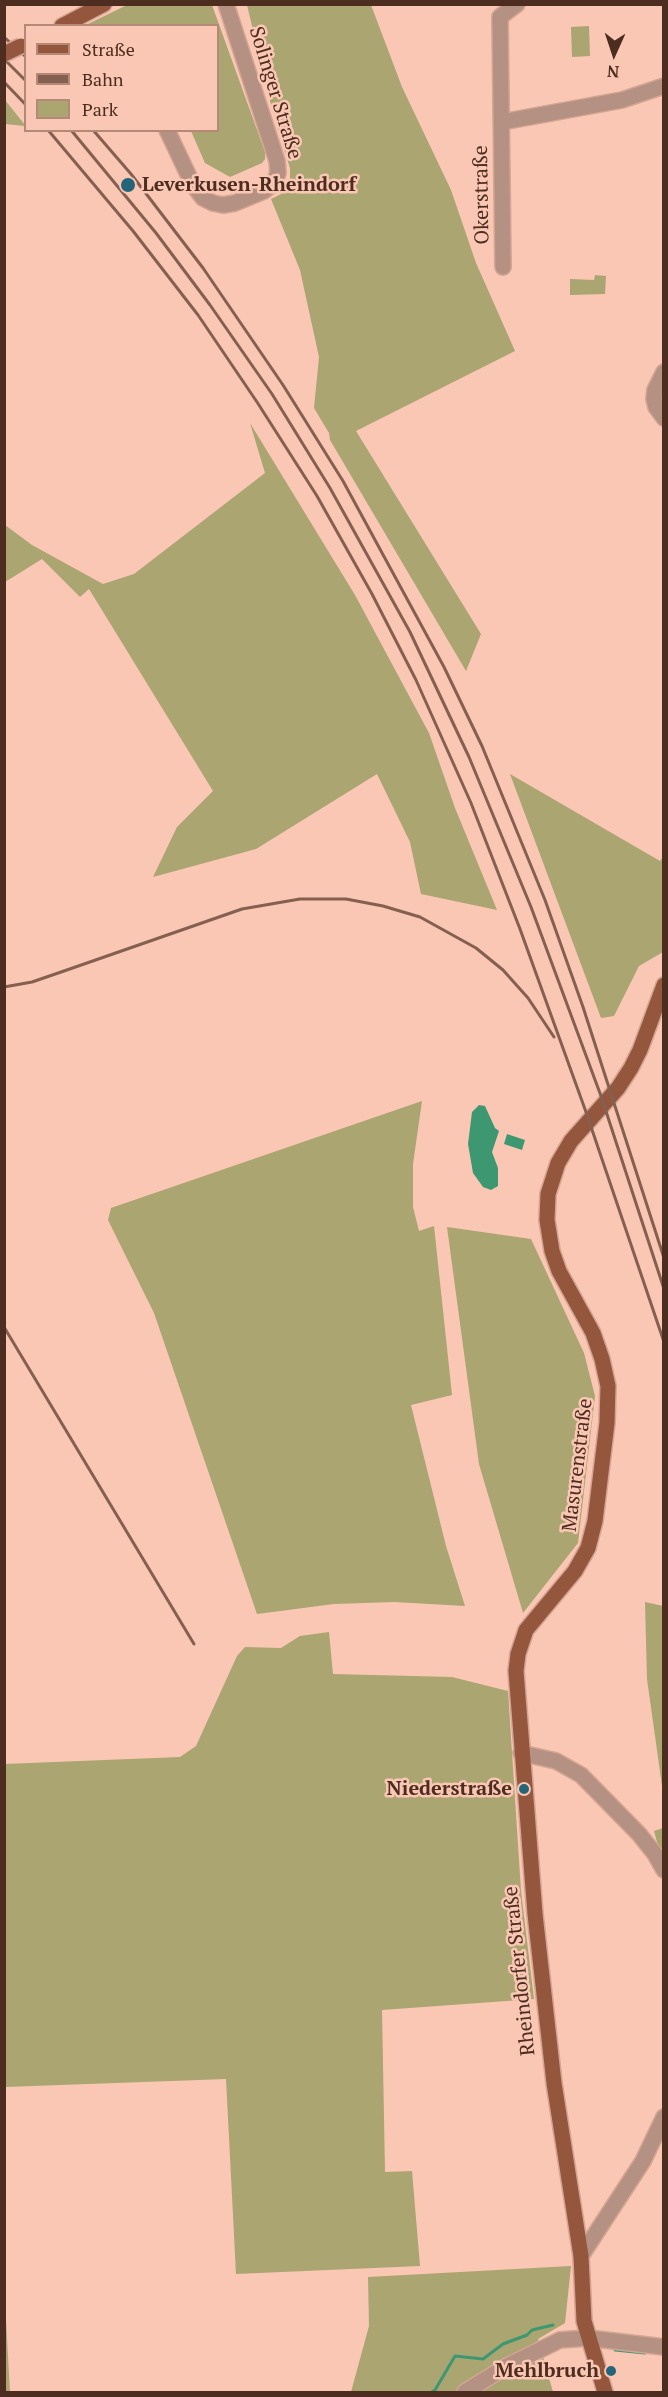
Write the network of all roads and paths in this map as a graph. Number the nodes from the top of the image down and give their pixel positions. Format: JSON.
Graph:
{"nodes":[{"id":1,"x":104,"y":4,"type":"edge"},
{"id":2,"x":226,"y":4,"type":"edge"},
{"id":3,"x":517,"y":4,"type":"edge"},
{"id":4,"x":66,"y":24,"type":"edge"},
{"id":5,"x":23,"y":45,"type":"edge"},
{"id":6,"x":4,"y":54,"type":"edge"},
{"id":7,"x":663,"y":86,"type":"edge"},
{"id":8,"x":502,"y":122,"type":"junction"},
{"id":9,"x":168,"y":132,"type":"edge"},
{"id":10,"x":503,"y":267,"type":"dead end"},
{"id":11,"x":663,"y":372,"type":"edge"},
{"id":12,"x":663,"y":418,"type":"edge"},
{"id":13,"x":663,"y":985,"type":"edge"},
{"id":14,"x":581,"y":1562,"type":"joint"},
{"id":15,"x":521,"y":1753,"type":"junction"},
{"id":16,"x":663,"y":1870,"type":"edge"},
{"id":17,"x":663,"y":2117,"type":"edge"},
{"id":18,"x":581,"y":2256,"type":"junction"},
{"id":19,"x":588,"y":2338,"type":"junction"},
{"id":20,"x":663,"y":2347,"type":"edge"},
{"id":21,"x":465,"y":2392,"type":"edge"},
{"id":22,"x":604,"y":2392,"type":"edge"}],
"edges":[{"from":1,"to":4,"type":"main road"},
{"from":2,"to":9,"type":"street","name":"Solinger Straße"},
{"from":3,"to":8,"type":"street","name":"Okerstraße"},
{"from":5,"to":6,"type":"main road","bridge":true},
{"from":7,"to":8,"type":"street","name":"Okerstraße"},
{"from":8,"to":10,"type":"street","name":"Okerstraße"},
{"from":11,"to":12,"type":"street"},
{"from":13,"to":14,"type":"main road","name":"Masurenstraße"},
{"from":14,"to":15,"type":"main road","name":"Rheindorfer Straße"},
{"from":15,"to":16,"type":"street"},
{"from":15,"to":18,"type":"main road","name":"Rheindorfer Straße"},
{"from":17,"to":18,"type":"street"},
{"from":18,"to":19,"type":"main road","name":"Rheindorfer Straße"},
{"from":19,"to":20,"type":"street"},
{"from":19,"to":21,"type":"street"},
{"from":19,"to":22,"type":"main road","name":"Rheindorfer Straße"}]}
